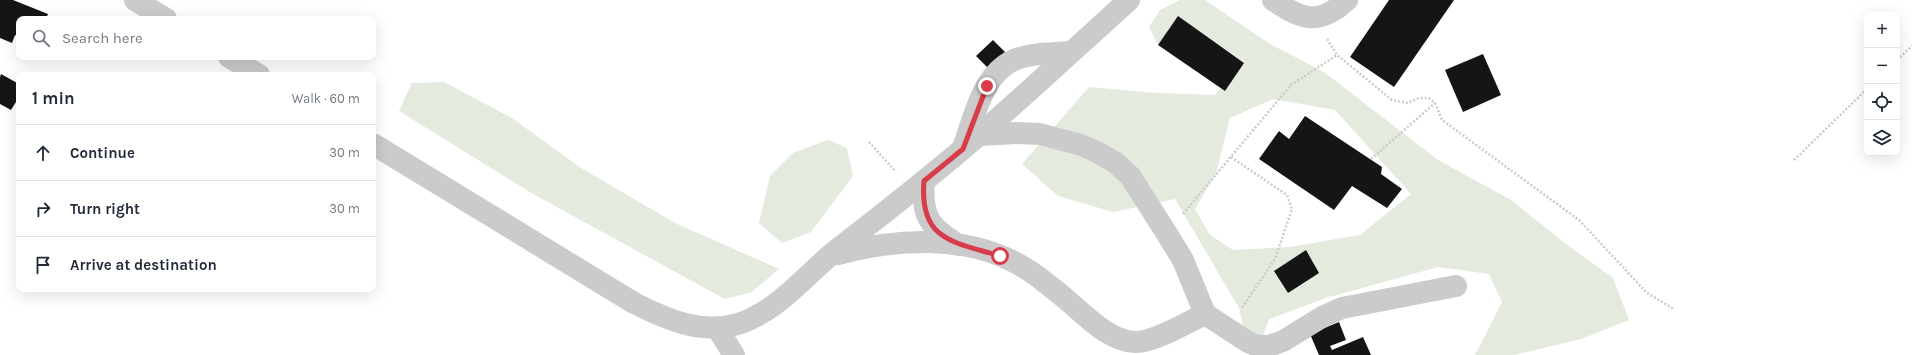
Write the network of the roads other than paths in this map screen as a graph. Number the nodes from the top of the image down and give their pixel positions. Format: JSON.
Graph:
{"nodes":[{"id":1,"x":135,"y":0,"type":"edge"},
{"id":2,"x":1129,"y":0,"type":"edge"},
{"id":3,"x":1273,"y":0,"type":"edge"},
{"id":4,"x":1346,"y":0,"type":"edge"},
{"id":5,"x":161,"y":16,"type":"edge"},
{"id":6,"x":1071,"y":52,"type":"junction"},
{"id":7,"x":234,"y":60,"type":"edge"},
{"id":8,"x":254,"y":72,"type":"edge"},
{"id":9,"x":971,"y":142,"type":"junction"},
{"id":10,"x":376,"y":146,"type":"edge"},
{"id":11,"x":918,"y":186,"type":"junction"},
{"id":12,"x":960,"y":245,"type":"junction"},
{"id":13,"x":830,"y":256,"type":"junction"},
{"id":14,"x":1456,"y":286,"type":"dead end"},
{"id":15,"x":1205,"y":314,"type":"junction"},
{"id":16,"x":716,"y":328,"type":"junction"},
{"id":17,"x":734,"y":355,"type":"edge"}],
"edges":[{"from":1,"to":5,"type":"lane"},
{"from":2,"to":6,"type":"lane"},
{"from":3,"to":4,"type":"lane"},
{"from":6,"to":9,"type":"lane"},
{"from":6,"to":9,"type":"lane"},
{"from":7,"to":8,"type":"lane"},
{"from":9,"to":11,"type":"lane"},
{"from":9,"to":15,"type":"lane"},
{"from":10,"to":16,"type":"lane"},
{"from":11,"to":12,"type":"lane"},
{"from":11,"to":13,"type":"lane"},
{"from":12,"to":13,"type":"lane"},
{"from":12,"to":15,"type":"lane"},
{"from":13,"to":16,"type":"lane"},
{"from":14,"to":15,"type":"lane"},
{"from":16,"to":17,"type":"lane"}]}
